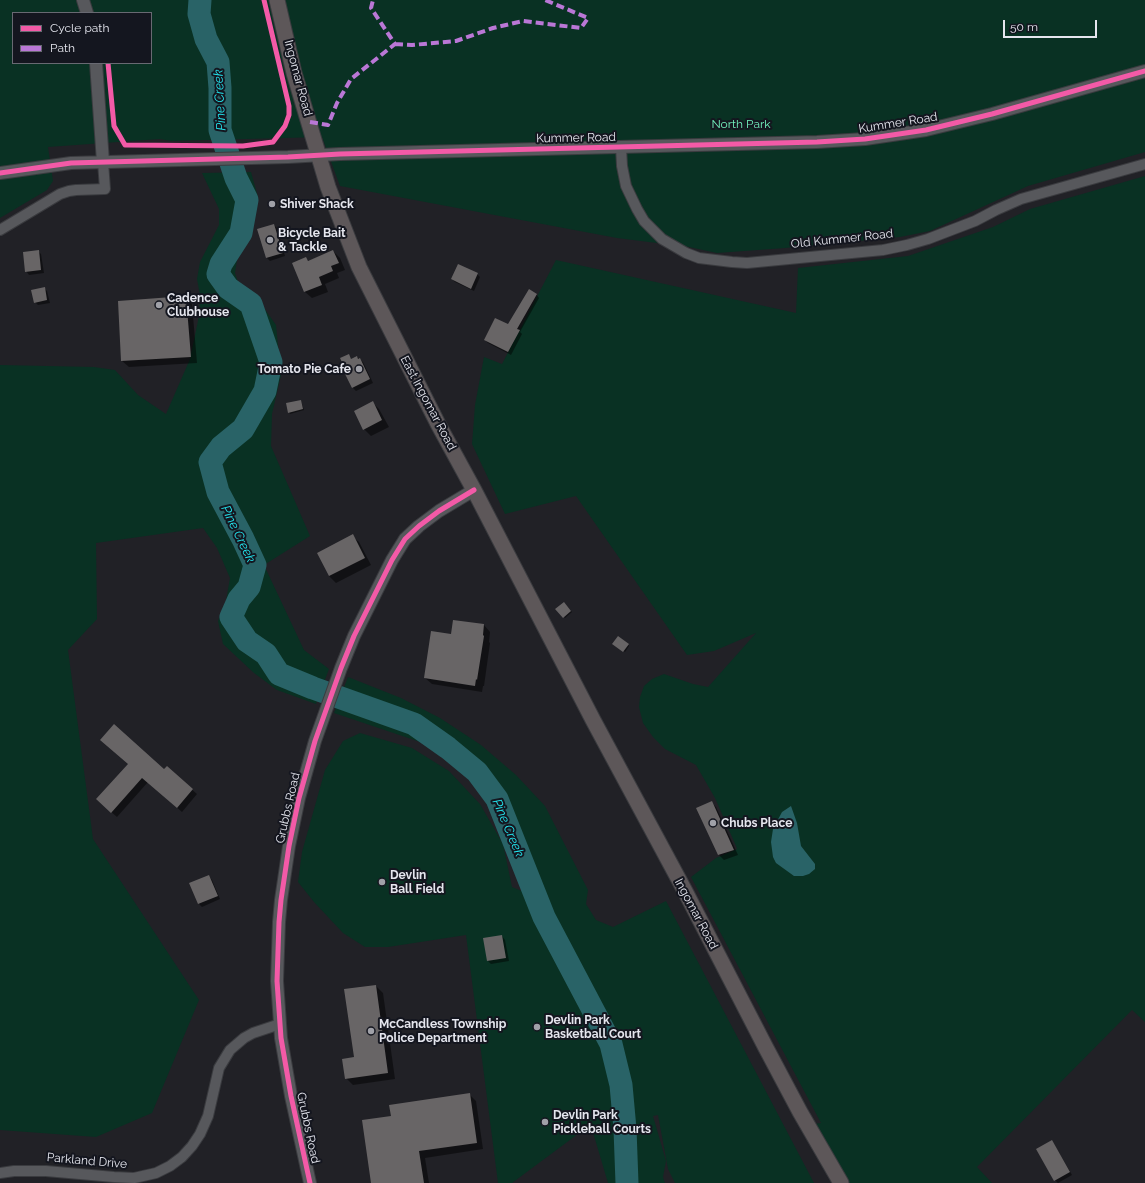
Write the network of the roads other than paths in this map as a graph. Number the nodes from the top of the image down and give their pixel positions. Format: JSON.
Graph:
{"nodes":[{"id":1,"x":84,"y":0,"type":"edge"},
{"id":2,"x":277,"y":0,"type":"edge"},
{"id":3,"x":87,"y":12,"type":"edge"},
{"id":4,"x":96,"y":64,"type":"edge"},
{"id":5,"x":1145,"y":70,"type":"edge"},
{"id":6,"x":621,"y":147,"type":"junction"},
{"id":7,"x":318,"y":156,"type":"junction"},
{"id":8,"x":103,"y":162,"type":"junction"},
{"id":9,"x":1145,"y":164,"type":"edge"},
{"id":10,"x":0,"y":173,"type":"edge"},
{"id":11,"x":0,"y":230,"type":"edge"},
{"id":12,"x":474,"y":490,"type":"junction"},
{"id":13,"x":553,"y":643,"type":"joint"},
{"id":14,"x":280,"y":1024,"type":"junction"},
{"id":15,"x":0,"y":1173,"type":"edge"},
{"id":16,"x":310,"y":1183,"type":"edge"},
{"id":17,"x":841,"y":1183,"type":"edge"}],
"edges":[{"from":1,"to":3,"type":"street"},
{"from":2,"to":7,"type":"main road","name":"Ingomar Road"},
{"from":4,"to":8,"type":"street"},
{"from":5,"to":6,"type":"street","name":"Kummer Road"},
{"from":6,"to":7,"type":"street","name":"Kummer Road"},
{"from":6,"to":9,"type":"street","name":"Old Kummer Road"},
{"from":7,"to":8,"type":"street","name":"Kummer Road"},
{"from":7,"to":12,"type":"main road","name":"East Ingomar Road"},
{"from":8,"to":10,"type":"street","name":"Kummer Road"},
{"from":8,"to":11,"type":"street"},
{"from":12,"to":13,"type":"main road","name":"East Ingomar Road"},
{"from":12,"to":14,"type":"street","name":"Grubbs Road"},
{"from":13,"to":17,"type":"main road","name":"Ingomar Road"},
{"from":14,"to":15,"type":"street","name":"Parkland Drive"},
{"from":14,"to":16,"type":"street","name":"Grubbs Road"}]}
